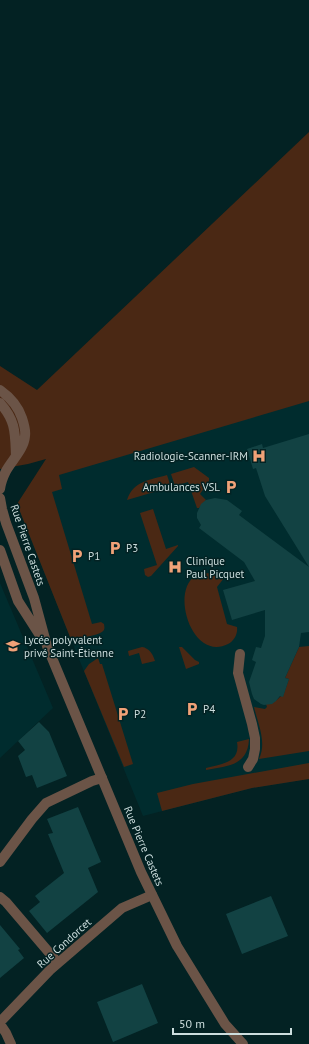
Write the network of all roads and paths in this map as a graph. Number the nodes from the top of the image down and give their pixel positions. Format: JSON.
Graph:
{"nodes":[{"id":1,"x":1,"y":390,"type":"edge"},
{"id":2,"x":0,"y":403,"type":"edge"},
{"id":3,"x":16,"y":456,"type":"junction"},
{"id":4,"x":3,"y":472,"type":"edge"},
{"id":5,"x":0,"y":489,"type":"edge"},
{"id":6,"x":0,"y":498,"type":"edge"},
{"id":7,"x":0,"y":550,"type":"edge"},
{"id":8,"x":47,"y":646,"type":"junction"},
{"id":9,"x":240,"y":654,"type":"dead end"},
{"id":10,"x":248,"y":767,"type":"dead end"},
{"id":11,"x":102,"y":778,"type":"junction"},
{"id":12,"x":0,"y":862,"type":"edge"},
{"id":13,"x":152,"y":895,"type":"junction"},
{"id":14,"x":0,"y":897,"type":"edge"},
{"id":15,"x":58,"y":963,"type":"junction"},
{"id":16,"x":0,"y":1023,"type":"edge"},
{"id":17,"x":11,"y":1044,"type":"edge"},
{"id":18,"x":243,"y":1044,"type":"edge"}],
"edges":[{"from":1,"to":3,"type":"street"},
{"from":2,"to":3,"type":"street"},
{"from":3,"to":4,"type":"street"},
{"from":4,"to":5,"type":"street"},
{"from":6,"to":8,"type":"street","name":"Rue Pierre Castets"},
{"from":7,"to":8,"type":"street","name":"Rue Pierre Castets"},
{"from":8,"to":11,"type":"street","name":"Rue Pierre Castets"},
{"from":9,"to":10,"type":"street"},
{"from":11,"to":12,"type":"street"},
{"from":11,"to":13,"type":"street","name":"Rue Pierre Castets"},
{"from":13,"to":15,"type":"street","name":"Rue Condorcet"},
{"from":13,"to":18,"type":"street","name":"Rue Pierre Castets"},
{"from":14,"to":15,"type":"street"},
{"from":15,"to":16,"type":"street","name":"Rue Condorcet"},
{"from":16,"to":17,"type":"street"}]}
